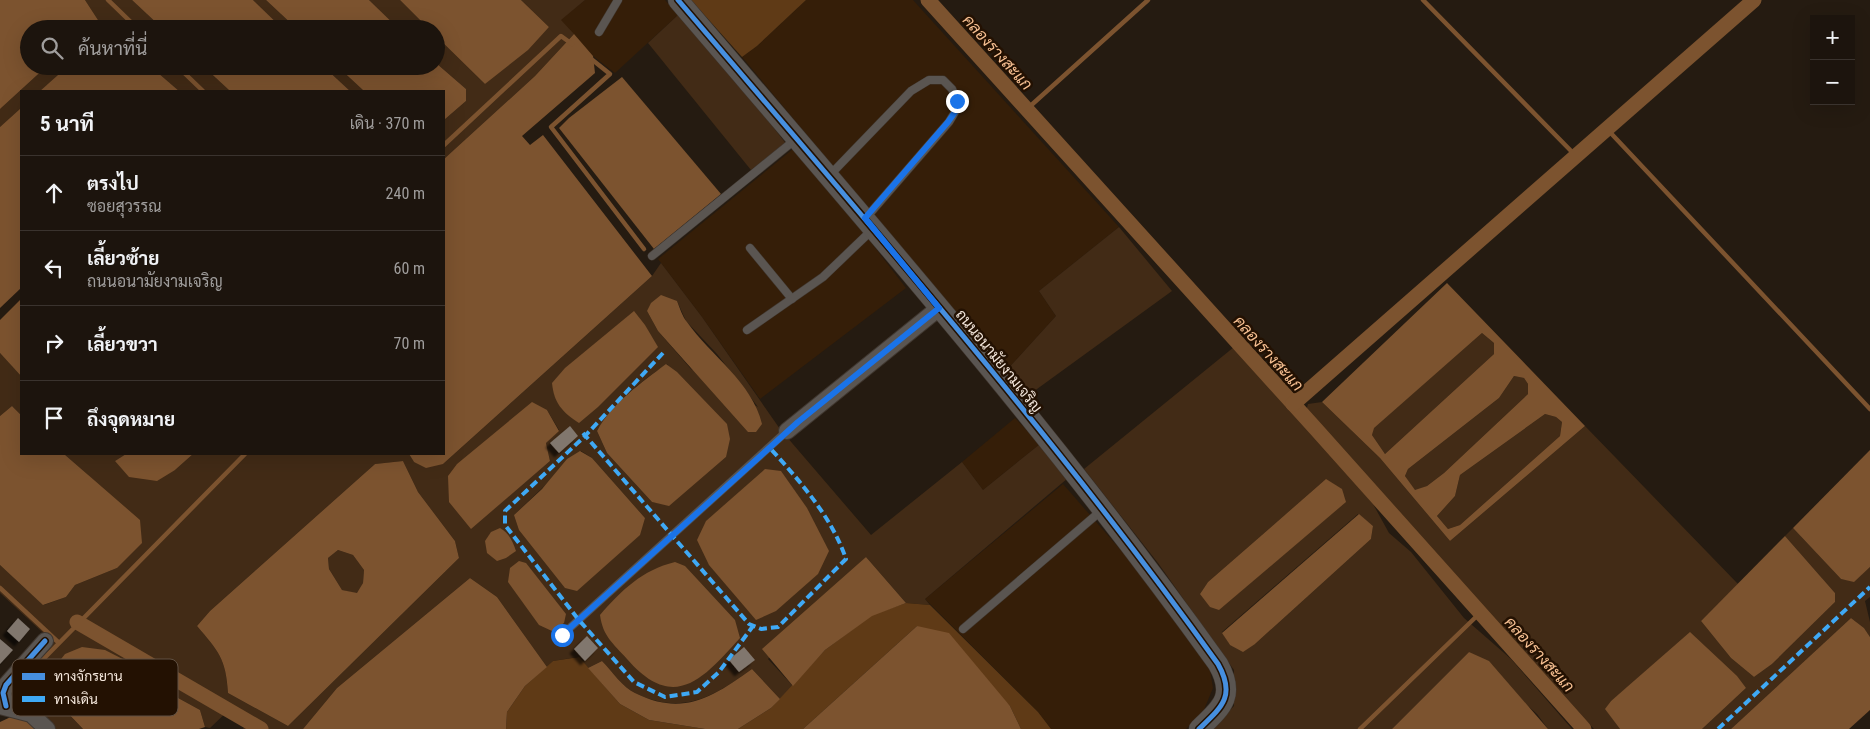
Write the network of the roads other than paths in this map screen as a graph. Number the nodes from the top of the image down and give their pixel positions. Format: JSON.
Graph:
{"nodes":[{"id":1,"x":618,"y":0,"type":"edge"},
{"id":2,"x":678,"y":0,"type":"edge"},
{"id":3,"x":599,"y":32,"type":"dead end"},
{"id":4,"x":796,"y":138,"type":"junction"},
{"id":5,"x":829,"y":176,"type":"junction"},
{"id":6,"x":869,"y":223,"type":"junction"},
{"id":7,"x":750,"y":248,"type":"dead end"},
{"id":8,"x":652,"y":256,"type":"dead end"},
{"id":9,"x":792,"y":299,"type":"junction"},
{"id":10,"x":939,"y":308,"type":"junction"},
{"id":11,"x":747,"y":330,"type":"dead end"},
{"id":12,"x":788,"y":431,"type":"joint"},
{"id":13,"x":1103,"y":509,"type":"junction"},
{"id":14,"x":963,"y":629,"type":"dead end"},
{"id":15,"x":562,"y":635,"type":"dead end"},
{"id":16,"x":46,"y":641,"type":"dead end"},
{"id":17,"x":29,"y":659,"type":"edge"},
{"id":18,"x":12,"y":678,"type":"edge"},
{"id":19,"x":3,"y":706,"type":"edge"},
{"id":20,"x":33,"y":716,"type":"edge"},
{"id":21,"x":47,"y":729,"type":"edge"},
{"id":22,"x":1198,"y":729,"type":"edge"}],
"edges":[{"from":1,"to":3,"type":"lane"},
{"from":2,"to":4,"type":"street","name":"ถนนอนามัยงามเจริญ"},
{"from":4,"to":5,"type":"street","name":"ถนนอนามัยงามเจริญ"},
{"from":4,"to":8,"type":"lane"},
{"from":5,"to":6,"type":"street","name":"ถนนอนามัยงามเจริญ"},
{"from":5,"to":6,"type":"lane"},
{"from":6,"to":9,"type":"lane"},
{"from":6,"to":10,"type":"street","name":"ถนนอนามัยงามเจริญ"},
{"from":7,"to":9,"type":"lane"},
{"from":9,"to":11,"type":"lane"},
{"from":10,"to":12,"type":"street"},
{"from":10,"to":13,"type":"street","name":"ถนนอนามัยงามเจริญ"},
{"from":12,"to":15,"type":"lane"},
{"from":13,"to":14,"type":"lane"},
{"from":13,"to":22,"type":"street","name":"ถนนอนามัยงามเจริญ"},
{"from":16,"to":17,"type":"street"},
{"from":18,"to":19,"type":"street"},
{"from":20,"to":21,"type":"street"}]}
